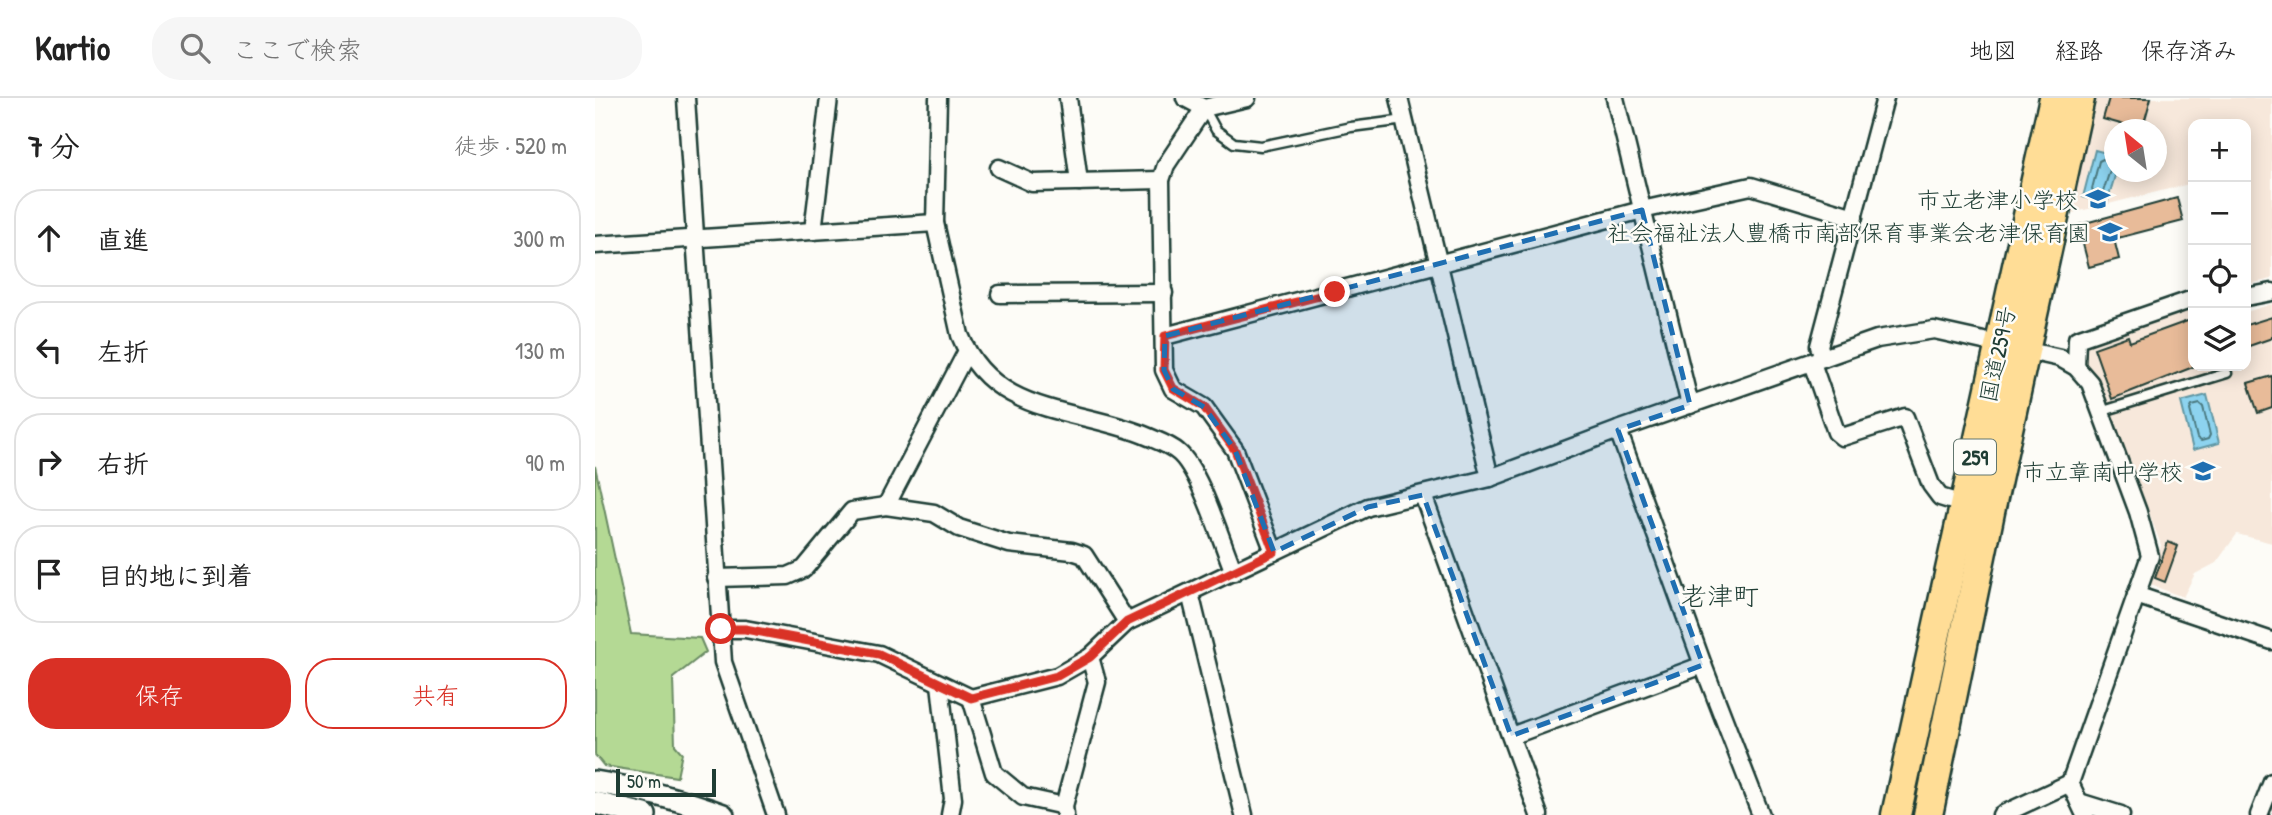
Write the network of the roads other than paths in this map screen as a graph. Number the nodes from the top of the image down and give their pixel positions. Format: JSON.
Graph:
{"nodes":[{"id":1,"x":686,"y":98,"type":"edge"},
{"id":2,"x":829,"y":98,"type":"edge"},
{"id":3,"x":938,"y":98,"type":"edge"},
{"id":4,"x":1068,"y":98,"type":"edge"},
{"id":5,"x":1185,"y":98,"type":"edge"},
{"id":6,"x":1247,"y":98,"type":"edge"},
{"id":7,"x":1399,"y":98,"type":"edge"},
{"id":8,"x":1615,"y":98,"type":"edge"},
{"id":9,"x":1885,"y":98,"type":"edge"},
{"id":10,"x":2054,"y":98,"type":"edge"},
{"id":11,"x":2080,"y":98,"type":"edge"},
{"id":12,"x":1225,"y":101,"type":"edge"},
{"id":13,"x":1204,"y":108,"type":"junction"},
{"id":14,"x":1405,"y":120,"type":"junction"},
{"id":15,"x":999,"y":168,"type":"dead end"},
{"id":16,"x":1161,"y":180,"type":"junction"},
{"id":17,"x":1079,"y":182,"type":"junction"},
{"id":18,"x":1641,"y":210,"type":"junction"},
{"id":19,"x":1854,"y":217,"type":"junction"},
{"id":20,"x":935,"y":223,"type":"junction"},
{"id":21,"x":813,"y":230,"type":"junction"},
{"id":22,"x":696,"y":237,"type":"junction"},
{"id":23,"x":595,"y":245,"type":"edge"},
{"id":24,"x":1439,"y":264,"type":"junction"},
{"id":25,"x":2272,"y":292,"type":"edge"},
{"id":26,"x":1164,"y":293,"type":"junction"},
{"id":27,"x":1000,"y":294,"type":"dead end"},
{"id":28,"x":2251,"y":296,"type":"edge"},
{"id":29,"x":2188,"y":301,"type":"edge"},
{"id":30,"x":1165,"y":336,"type":"junction"},
{"id":31,"x":2012,"y":347,"type":"junction"},
{"id":32,"x":967,"y":351,"type":"junction"},
{"id":33,"x":1817,"y":360,"type":"junction"},
{"id":34,"x":2075,"y":367,"type":"junction"},
{"id":35,"x":2227,"y":373,"type":"dead end"},
{"id":36,"x":1690,"y":405,"type":"junction"},
{"id":37,"x":2100,"y":412,"type":"junction"},
{"id":38,"x":1618,"y":430,"type":"junction"},
{"id":39,"x":1490,"y":478,"type":"junction"},
{"id":40,"x":1423,"y":495,"type":"junction"},
{"id":41,"x":1966,"y":505,"type":"junction"},
{"id":42,"x":887,"y":506,"type":"junction"},
{"id":43,"x":1274,"y":552,"type":"junction"},
{"id":44,"x":1234,"y":572,"type":"junction"},
{"id":45,"x":716,"y":578,"type":"junction"},
{"id":46,"x":1190,"y":593,"type":"junction"},
{"id":47,"x":2136,"y":595,"type":"junction"},
{"id":48,"x":1127,"y":622,"type":"junction"},
{"id":49,"x":721,"y":629,"type":"junction"},
{"id":50,"x":2272,"y":641,"type":"edge"},
{"id":51,"x":1090,"y":657,"type":"junction"},
{"id":52,"x":1703,"y":665,"type":"junction"},
{"id":53,"x":940,"y":684,"type":"junction"},
{"id":54,"x":971,"y":698,"type":"junction"},
{"id":55,"x":1511,"y":736,"type":"junction"},
{"id":56,"x":595,"y":782,"type":"edge"},
{"id":57,"x":2272,"y":782,"type":"edge"},
{"id":58,"x":2070,"y":783,"type":"junction"},
{"id":59,"x":595,"y":803,"type":"edge"},
{"id":60,"x":2082,"y":809,"type":"edge"},
{"id":61,"x":1065,"y":810,"type":"edge"},
{"id":62,"x":645,"y":815,"type":"edge"},
{"id":63,"x":723,"y":815,"type":"edge"},
{"id":64,"x":776,"y":815,"type":"edge"},
{"id":65,"x":950,"y":815,"type":"edge"},
{"id":66,"x":1244,"y":815,"type":"edge"},
{"id":67,"x":1539,"y":815,"type":"edge"},
{"id":68,"x":1761,"y":815,"type":"edge"},
{"id":69,"x":1896,"y":815,"type":"edge"},
{"id":70,"x":1928,"y":815,"type":"edge"},
{"id":71,"x":2001,"y":815,"type":"edge"},
{"id":72,"x":2122,"y":815,"type":"edge"},
{"id":73,"x":2259,"y":815,"type":"edge"}],
"edges":[{"from":1,"to":22,"type":"street"},
{"from":2,"to":21,"type":"street"},
{"from":3,"to":20,"type":"street"},
{"from":4,"to":17,"type":"street"},
{"from":5,"to":13,"type":"street"},
{"from":6,"to":12,"type":"street"},
{"from":7,"to":14,"type":"street"},
{"from":8,"to":18,"type":"street"},
{"from":9,"to":19,"type":"street"},
{"from":10,"to":31,"type":"highway","name":"国道259号","number":"259"},
{"from":11,"to":31,"type":"highway","name":"国道259号","number":"259"},
{"from":12,"to":13,"type":"street"},
{"from":13,"to":14,"type":"lane"},
{"from":13,"to":16,"type":"street"},
{"from":14,"to":24,"type":"street"},
{"from":15,"to":17,"type":"street"},
{"from":16,"to":17,"type":"street"},
{"from":16,"to":26,"type":"street"},
{"from":18,"to":19,"type":"street"},
{"from":18,"to":24,"type":"street"},
{"from":18,"to":36,"type":"street"},
{"from":19,"to":33,"type":"street"},
{"from":20,"to":21,"type":"street"},
{"from":20,"to":32,"type":"street"},
{"from":21,"to":22,"type":"street"},
{"from":22,"to":23,"type":"street"},
{"from":22,"to":45,"type":"street"},
{"from":24,"to":30,"type":"street"},
{"from":24,"to":39,"type":"street"},
{"from":25,"to":28,"type":"street"},
{"from":26,"to":27,"type":"street"},
{"from":26,"to":30,"type":"street"},
{"from":29,"to":34,"type":"street"},
{"from":30,"to":43,"type":"street"},
{"from":31,"to":33,"type":"street"},
{"from":31,"to":34,"type":"street"},
{"from":31,"to":41,"type":"highway","name":"国道259号","number":"259"},
{"from":31,"to":70,"type":"highway","name":"国道259号","number":"259"},
{"from":32,"to":42,"type":"street"},
{"from":32,"to":44,"type":"street"},
{"from":33,"to":36,"type":"street"},
{"from":33,"to":41,"type":"street"},
{"from":34,"to":37,"type":"street"},
{"from":35,"to":37,"type":"lane"},
{"from":36,"to":38,"type":"street"},
{"from":37,"to":47,"type":"street"},
{"from":38,"to":39,"type":"street"},
{"from":38,"to":52,"type":"street"},
{"from":39,"to":40,"type":"street"},
{"from":40,"to":43,"type":"street"},
{"from":40,"to":55,"type":"street"},
{"from":41,"to":69,"type":"highway","name":"国道259号","number":"259"},
{"from":42,"to":45,"type":"street"},
{"from":42,"to":48,"type":"street"},
{"from":43,"to":44,"type":"street"},
{"from":44,"to":46,"type":"street"},
{"from":45,"to":49,"type":"street"},
{"from":46,"to":48,"type":"street"},
{"from":46,"to":66,"type":"street"},
{"from":47,"to":50,"type":"street"},
{"from":47,"to":58,"type":"street"},
{"from":48,"to":51,"type":"street"},
{"from":49,"to":53,"type":"street"},
{"from":49,"to":64,"type":"street"},
{"from":51,"to":54,"type":"street"},
{"from":51,"to":61,"type":"street"},
{"from":52,"to":55,"type":"street"},
{"from":52,"to":68,"type":"street"},
{"from":53,"to":54,"type":"street"},
{"from":53,"to":65,"type":"street"},
{"from":54,"to":61,"type":"street"},
{"from":55,"to":67,"type":"street"},
{"from":56,"to":63,"type":"street"},
{"from":57,"to":73,"type":"street"},
{"from":58,"to":60,"type":"street"},
{"from":58,"to":71,"type":"street"},
{"from":59,"to":62,"type":"street"},
{"from":60,"to":72,"type":"street"}]}
